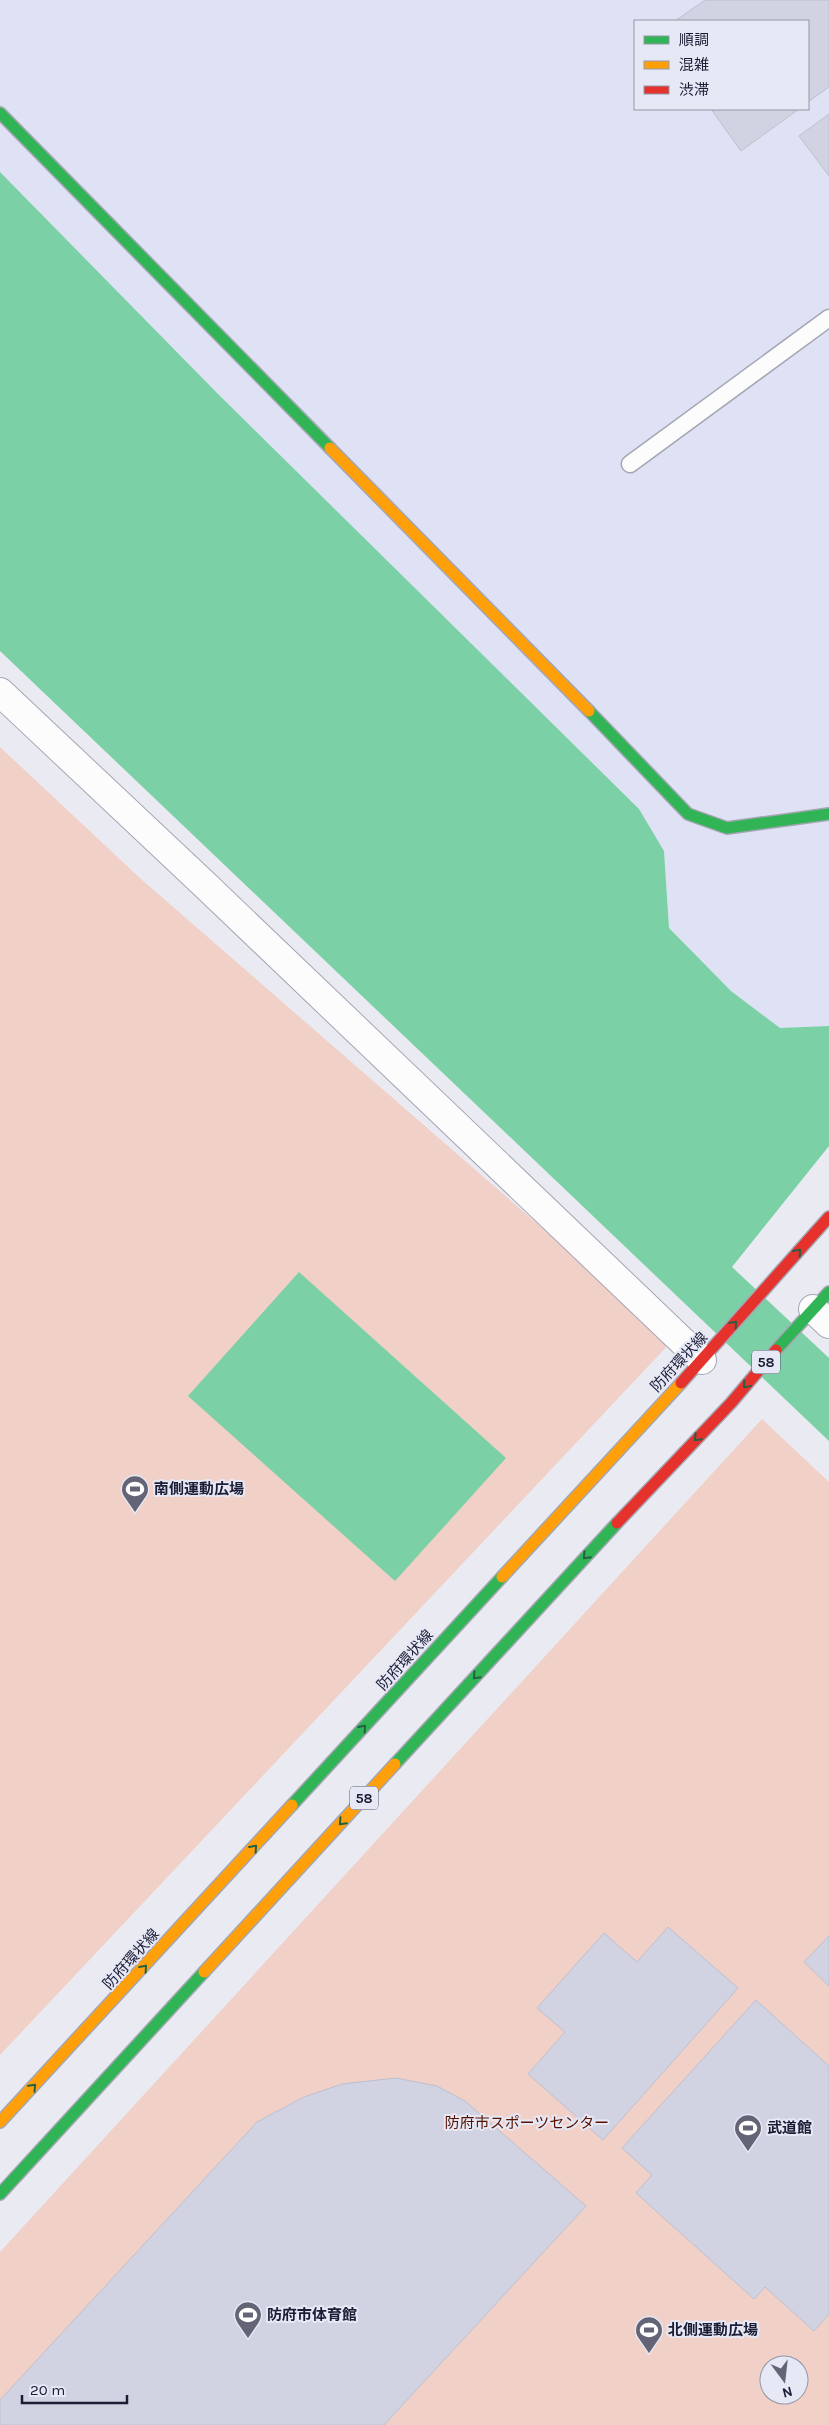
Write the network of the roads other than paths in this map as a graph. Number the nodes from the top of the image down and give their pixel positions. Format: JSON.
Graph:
{"nodes":[{"id":1,"x":0,"y":113,"type":"edge"},
{"id":2,"x":829,"y":318,"type":"edge"},
{"id":3,"x":630,"y":464,"type":"dead end"},
{"id":4,"x":0,"y":692,"type":"edge"},
{"id":5,"x":829,"y":814,"type":"edge"},
{"id":6,"x":829,"y":1217,"type":"edge"},
{"id":7,"x":818,"y":1311,"type":"edge"},
{"id":8,"x":702,"y":1360,"type":"junction"},
{"id":9,"x":0,"y":2122,"type":"edge"},
{"id":10,"x":0,"y":2194,"type":"edge"}],
"edges":[{"from":1,"to":5,"type":"main road"},
{"from":2,"to":3,"type":"lane"},
{"from":4,"to":8,"type":"street"},
{"from":8,"to":6,"type":"main road","name":"防府環状線","one_way":true},
{"from":7,"to":10,"type":"main road","number":"58","one_way":true},
{"from":9,"to":8,"type":"main road","name":"防府環状線","one_way":true}]}
